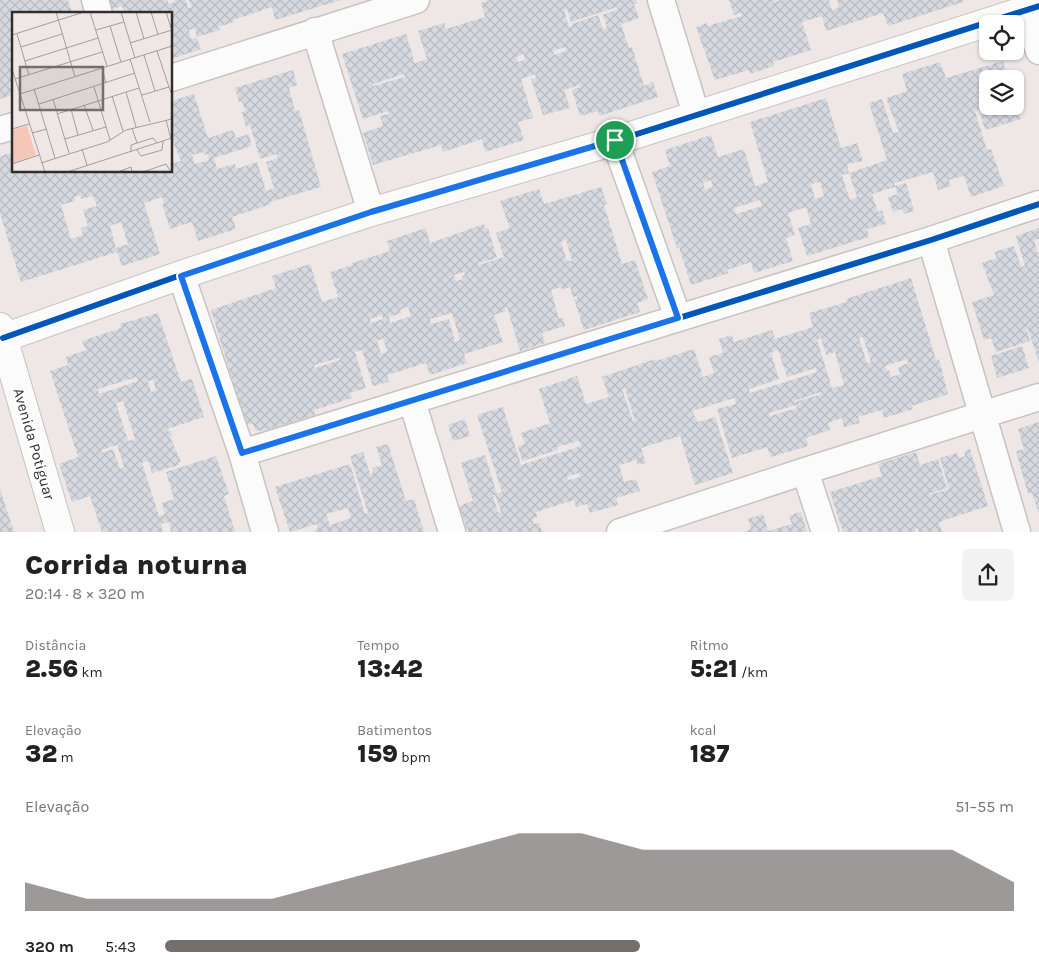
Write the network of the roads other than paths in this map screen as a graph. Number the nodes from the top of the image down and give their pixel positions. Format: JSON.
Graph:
{"nodes":[{"id":1,"x":416,"y":0,"type":"edge"},
{"id":2,"x":661,"y":0,"type":"edge"},
{"id":3,"x":1033,"y":8,"type":"edge"},
{"id":4,"x":315,"y":31,"type":"junction"},
{"id":5,"x":1039,"y":51,"type":"edge"},
{"id":6,"x":172,"y":78,"type":"edge"},
{"id":7,"x":696,"y":114,"type":"junction"},
{"id":8,"x":615,"y":140,"type":"junction"},
{"id":9,"x":1039,"y":204,"type":"edge"},
{"id":10,"x":371,"y":212,"type":"junction"},
{"id":11,"x":931,"y":240,"type":"junction"},
{"id":12,"x":181,"y":276,"type":"junction"},
{"id":13,"x":678,"y":318,"type":"junction"},
{"id":14,"x":2,"y":333,"type":"edge"},
{"id":15,"x":1039,"y":398,"type":"edge"},
{"id":16,"x":412,"y":401,"type":"junction"},
{"id":17,"x":982,"y":415,"type":"junction"},
{"id":18,"x":242,"y":453,"type":"junction"},
{"id":19,"x":804,"y":471,"type":"junction"},
{"id":20,"x":632,"y":530,"type":"edge"},
{"id":21,"x":60,"y":532,"type":"edge"},
{"id":22,"x":266,"y":532,"type":"edge"},
{"id":23,"x":452,"y":532,"type":"edge"},
{"id":24,"x":825,"y":532,"type":"edge"},
{"id":25,"x":1017,"y":532,"type":"edge"}],
"edges":[{"from":1,"to":4,"type":"street"},
{"from":2,"to":7,"type":"street"},
{"from":3,"to":5,"type":"street"},
{"from":3,"to":7,"type":"street"},
{"from":4,"to":6,"type":"street"},
{"from":4,"to":10,"type":"street"},
{"from":7,"to":8,"type":"street"},
{"from":8,"to":10,"type":"street"},
{"from":8,"to":13,"type":"street"},
{"from":9,"to":11,"type":"street"},
{"from":10,"to":12,"type":"street"},
{"from":11,"to":13,"type":"street"},
{"from":11,"to":17,"type":"street"},
{"from":12,"to":14,"type":"street"},
{"from":12,"to":18,"type":"street"},
{"from":13,"to":16,"type":"street"},
{"from":14,"to":21,"type":"street","name":"Avenida Potiguar"},
{"from":15,"to":17,"type":"street"},
{"from":16,"to":18,"type":"street"},
{"from":16,"to":23,"type":"street"},
{"from":17,"to":19,"type":"street"},
{"from":17,"to":25,"type":"street"},
{"from":18,"to":22,"type":"street"},
{"from":19,"to":20,"type":"street"},
{"from":19,"to":24,"type":"street"}]}
